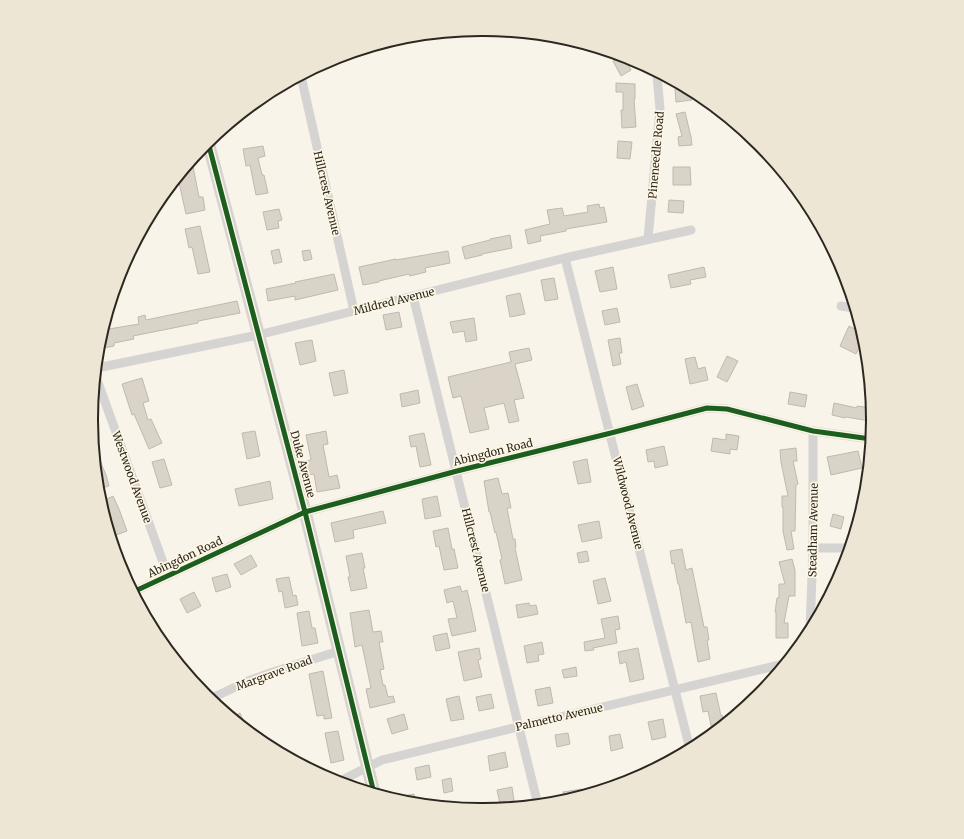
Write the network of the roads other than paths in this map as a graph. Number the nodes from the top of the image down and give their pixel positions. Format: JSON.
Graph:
{"nodes":[{"id":1,"x":657,"y":79,"type":"edge"},
{"id":2,"x":301,"y":81,"type":"edge"},
{"id":3,"x":210,"y":149,"type":"edge"},
{"id":4,"x":691,"y":230,"type":"dead end"},
{"id":5,"x":648,"y":239,"type":"junction"},
{"id":6,"x":565,"y":258,"type":"junction"},
{"id":7,"x":413,"y":296,"type":"junction"},
{"id":8,"x":841,"y":306,"type":"dead end"},
{"id":9,"x":848,"y":307,"type":"edge"},
{"id":10,"x":354,"y":311,"type":"junction"},
{"id":11,"x":258,"y":335,"type":"junction"},
{"id":12,"x":102,"y":367,"type":"edge"},
{"id":13,"x":100,"y":387,"type":"edge"},
{"id":14,"x":813,"y":431,"type":"junction"},
{"id":15,"x":611,"y":433,"type":"junction"},
{"id":16,"x":865,"y":438,"type":"edge"},
{"id":17,"x":457,"y":471,"type":"junction"},
{"id":18,"x":305,"y":512,"type":"junction"},
{"id":19,"x":814,"y":548,"type":"junction"},
{"id":20,"x":843,"y":548,"type":"edge"},
{"id":21,"x":168,"y":576,"type":"junction"},
{"id":22,"x":138,"y":590,"type":"edge"},
{"id":23,"x":811,"y":617,"type":"edge"},
{"id":24,"x":339,"y":651,"type":"junction"},
{"id":25,"x":775,"y":666,"type":"edge"},
{"id":26,"x":675,"y":690,"type":"junction"},
{"id":27,"x":216,"y":696,"type":"edge"},
{"id":28,"x":518,"y":727,"type":"junction"},
{"id":29,"x":688,"y":742,"type":"edge"},
{"id":30,"x":368,"y":768,"type":"junction"},
{"id":31,"x":346,"y":778,"type":"edge"},
{"id":32,"x":373,"y":787,"type":"edge"},
{"id":33,"x":537,"y":799,"type":"edge"}],
"edges":[{"from":1,"to":5,"type":"street","name":"Pineneedle Road"},
{"from":2,"to":10,"type":"street","name":"Hillcrest Avenue"},
{"from":3,"to":11,"type":"street","name":"Duke Avenue"},
{"from":4,"to":5,"type":"street","name":"Mildred Avenue"},
{"from":5,"to":6,"type":"street","name":"Mildred Avenue"},
{"from":6,"to":7,"type":"street","name":"Mildred Avenue"},
{"from":6,"to":15,"type":"street","name":"Wildwood Avenue"},
{"from":7,"to":10,"type":"street","name":"Mildred Avenue"},
{"from":7,"to":17,"type":"street","name":"Hillcrest Avenue"},
{"from":8,"to":9,"type":"street"},
{"from":10,"to":11,"type":"street","name":"Mildred Avenue"},
{"from":11,"to":12,"type":"street","name":"Mildred Avenue"},
{"from":11,"to":18,"type":"street","name":"Duke Avenue"},
{"from":13,"to":21,"type":"street","name":"Westwood Avenue"},
{"from":14,"to":15,"type":"street","name":"Abingdon Road"},
{"from":14,"to":16,"type":"street","name":"Abingdon Road"},
{"from":14,"to":19,"type":"street","name":"Steadham Avenue"},
{"from":15,"to":17,"type":"street","name":"Abingdon Road"},
{"from":15,"to":26,"type":"street","name":"Wildwood Avenue"},
{"from":17,"to":18,"type":"street","name":"Abingdon Road"},
{"from":17,"to":28,"type":"street","name":"Hillcrest Avenue"},
{"from":18,"to":21,"type":"street","name":"Abingdon Road"},
{"from":18,"to":24,"type":"street","name":"Duke Avenue"},
{"from":19,"to":20,"type":"street"},
{"from":19,"to":23,"type":"street","name":"Steadham Avenue"},
{"from":21,"to":22,"type":"street","name":"Abingdon Road"},
{"from":24,"to":27,"type":"street","name":"Margrave Road"},
{"from":24,"to":30,"type":"street","name":"Duke Avenue"},
{"from":25,"to":26,"type":"street","name":"Palmetto Avenue"},
{"from":26,"to":28,"type":"street","name":"Palmetto Avenue"},
{"from":26,"to":29,"type":"street","name":"Wildwood Avenue"},
{"from":28,"to":30,"type":"street","name":"Palmetto Avenue"},
{"from":28,"to":33,"type":"street","name":"Hillcrest Avenue"},
{"from":30,"to":31,"type":"street","name":"Palmetto Avenue"},
{"from":30,"to":32,"type":"street","name":"Duke Avenue"}]}
